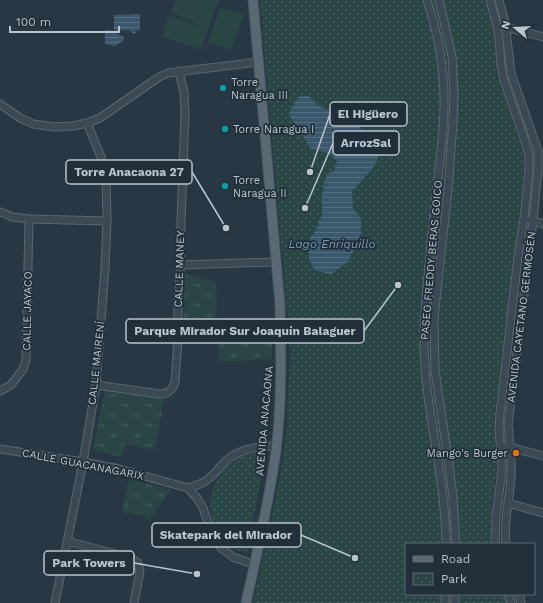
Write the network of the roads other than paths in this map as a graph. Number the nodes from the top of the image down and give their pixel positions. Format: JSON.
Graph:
{"nodes":[{"id":1,"x":253,"y":0,"type":"edge"},
{"id":2,"x":428,"y":0,"type":"edge"},
{"id":3,"x":439,"y":0,"type":"edge"},
{"id":4,"x":490,"y":0,"type":"edge"},
{"id":5,"x":499,"y":0,"type":"edge"},
{"id":6,"x":506,"y":27,"type":"junction"},
{"id":7,"x":543,"y":37,"type":"edge"},
{"id":8,"x":258,"y":62,"type":"junction"},
{"id":9,"x":179,"y":71,"type":"junction"},
{"id":10,"x":0,"y":104,"type":"edge"},
{"id":11,"x":87,"y":124,"type":"junction"},
{"id":12,"x":0,"y":212,"type":"edge"},
{"id":13,"x":524,"y":218,"type":"junction"},
{"id":14,"x":29,"y":220,"type":"junction"},
{"id":15,"x":107,"y":221,"type":"junction"},
{"id":16,"x":533,"y":221,"type":"junction"},
{"id":17,"x":543,"y":224,"type":"edge"},
{"id":18,"x":275,"y":262,"type":"junction"},
{"id":19,"x":180,"y":265,"type":"junction"},
{"id":20,"x":96,"y":385,"type":"junction"},
{"id":21,"x":0,"y":391,"type":"edge"},
{"id":22,"x":500,"y":445,"type":"junction"},
{"id":23,"x":276,"y":446,"type":"junction"},
{"id":24,"x":511,"y":447,"type":"junction"},
{"id":25,"x":0,"y":448,"type":"edge"},
{"id":26,"x":543,"y":456,"type":"edge"},
{"id":27,"x":83,"y":462,"type":"junction"},
{"id":28,"x":188,"y":488,"type":"junction"},
{"id":29,"x":508,"y":503,"type":"junction"},
{"id":30,"x":543,"y":513,"type":"edge"},
{"id":31,"x":67,"y":541,"type":"junction"},
{"id":32,"x":446,"y":543,"type":"edge"},
{"id":33,"x":456,"y":543,"type":"edge"},
{"id":34,"x":495,"y":543,"type":"edge"},
{"id":35,"x":506,"y":543,"type":"edge"},
{"id":36,"x":255,"y":565,"type":"junction"},
{"id":37,"x":55,"y":603,"type":"edge"},
{"id":38,"x":134,"y":603,"type":"edge"},
{"id":39,"x":246,"y":603,"type":"edge"}],
"edges":[{"from":1,"to":8,"type":"main road","name":"AVENIDA ANACAONA"},
{"from":2,"to":32,"type":"street","name":"PASEO FREDDY BERAS GOICO"},
{"from":3,"to":33,"type":"street","name":"PASEO FREDDY BERAS GOICO"},
{"from":4,"to":13,"type":"street","name":"AVENIDA CAYETANO GERMOSÉN"},
{"from":5,"to":6,"type":"street","name":"AVENIDA CAYETANO GERMOSÉN"},
{"from":6,"to":7,"type":"street"},
{"from":6,"to":16,"type":"street","name":"AVENIDA CAYETANO GERMOSÉN"},
{"from":8,"to":9,"type":"street"},
{"from":8,"to":18,"type":"main road","name":"AVENIDA ANACAONA"},
{"from":9,"to":11,"type":"street"},
{"from":9,"to":19,"type":"street","name":"CALLE MANEY"},
{"from":10,"to":11,"type":"street"},
{"from":11,"to":15,"type":"street","name":"CALLE MAIRENÍ"},
{"from":12,"to":14,"type":"street"},
{"from":13,"to":16,"type":"street"},
{"from":13,"to":22,"type":"street","name":"AVENIDA CAYETANO GERMOSÉN"},
{"from":14,"to":15,"type":"street"},
{"from":14,"to":21,"type":"street","name":"CALLE JAYACO"},
{"from":15,"to":20,"type":"street","name":"CALLE MAIRENÍ"},
{"from":16,"to":17,"type":"street"},
{"from":16,"to":24,"type":"street","name":"AVENIDA CAYETANO GERMOSÉN"},
{"from":18,"to":19,"type":"street"},
{"from":18,"to":23,"type":"main road","name":"AVENIDA ANACAONA"},
{"from":19,"to":20,"type":"street","name":"CALLE MANEY"},
{"from":20,"to":27,"type":"street","name":"CALLE MAIRENÍ"},
{"from":22,"to":24,"type":"street"},
{"from":22,"to":34,"type":"street","name":"AVENIDA CAYETANO GERMOSÉN"},
{"from":23,"to":28,"type":"street"},
{"from":23,"to":36,"type":"main road","name":"AVENIDA ANACAONA"},
{"from":24,"to":26,"type":"street"},
{"from":24,"to":29,"type":"street","name":"AVENIDA CAYETANO GERMOSÉN"},
{"from":25,"to":27,"type":"street","name":"CALLE GUACANAGARIX"},
{"from":27,"to":28,"type":"street","name":"CALLE GUACANAGARIX"},
{"from":27,"to":31,"type":"street","name":"CALLE MAIRENÍ"},
{"from":28,"to":36,"type":"street"},
{"from":29,"to":30,"type":"street"},
{"from":29,"to":35,"type":"street","name":"AVENIDA CAYETANO GERMOSÉN"},
{"from":31,"to":37,"type":"street","name":"CALLE MAIRENÍ"},
{"from":31,"to":38,"type":"street"},
{"from":36,"to":39,"type":"main road","name":"AVENIDA ANACAONA"}]}
